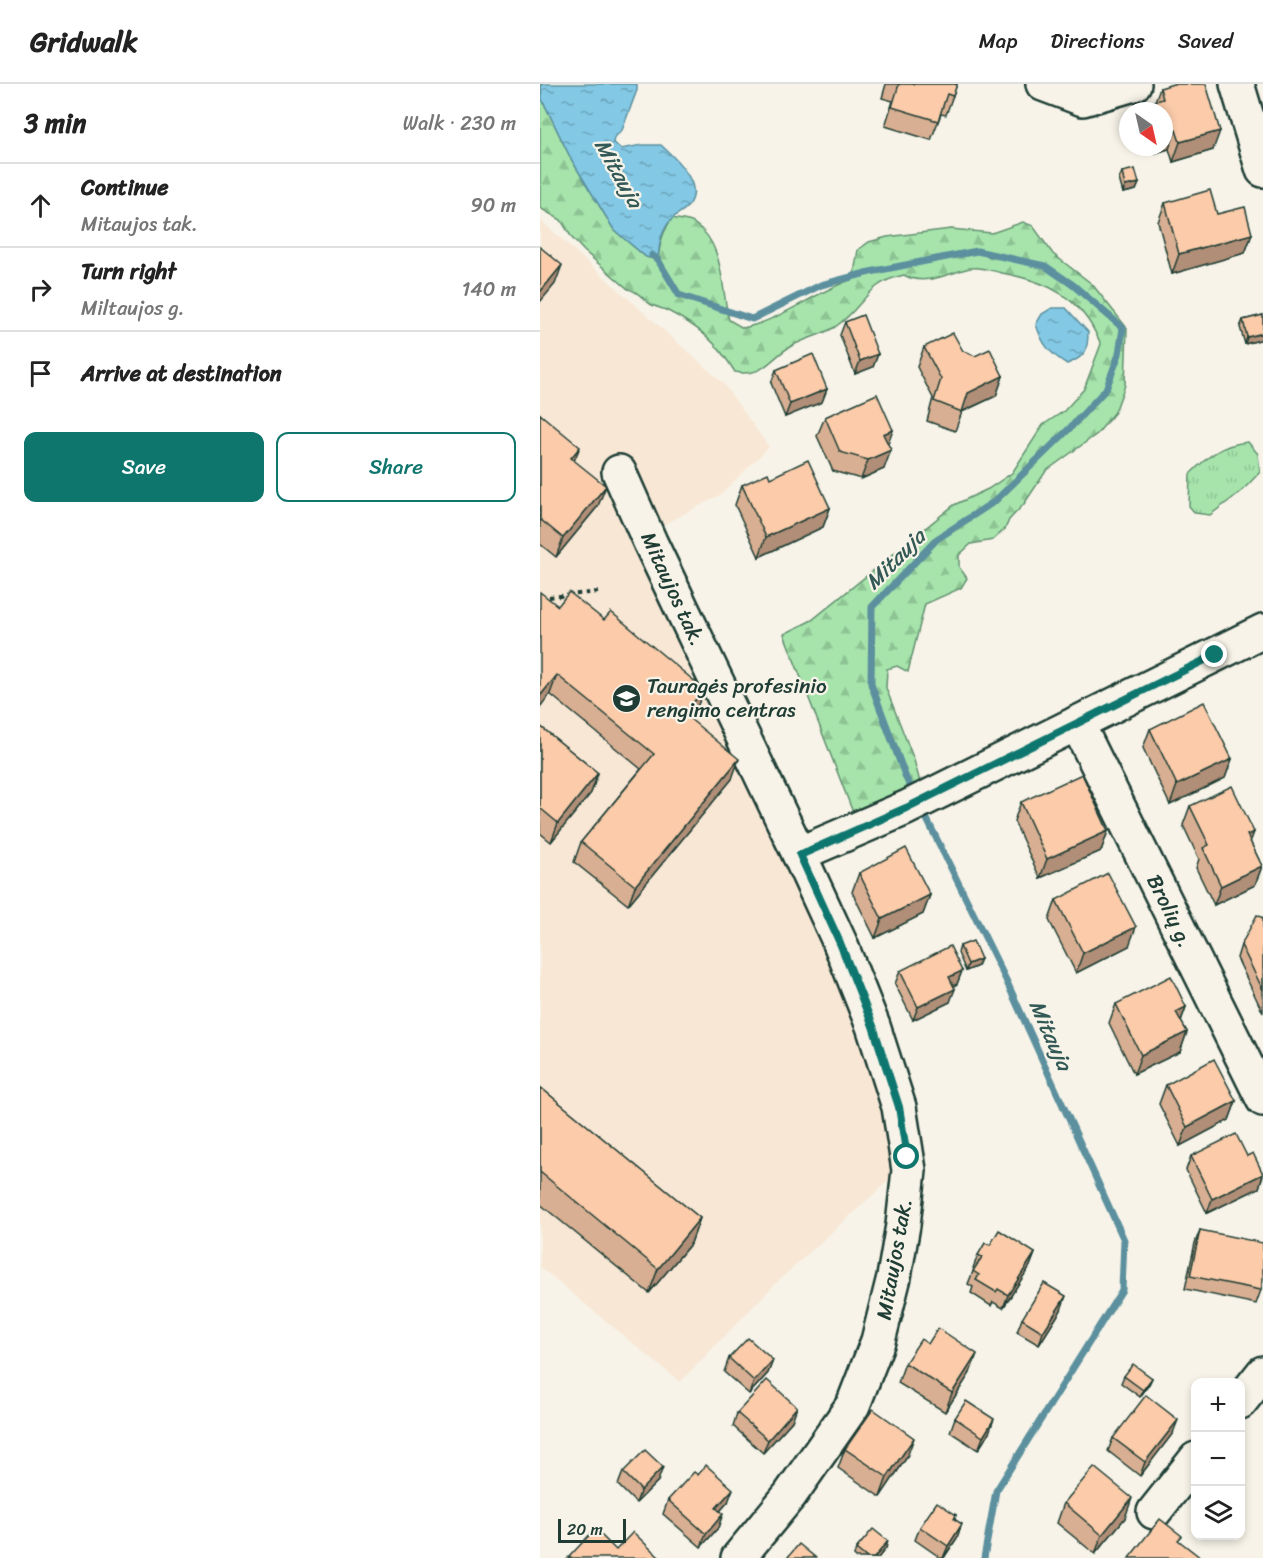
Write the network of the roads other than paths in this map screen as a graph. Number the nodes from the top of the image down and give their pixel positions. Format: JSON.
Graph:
{"nodes":[{"id":1,"x":1043,"y":84,"type":"edge"},
{"id":2,"x":1134,"y":84,"type":"edge"},
{"id":3,"x":1237,"y":84,"type":"edge"},
{"id":4,"x":1263,"y":170,"type":"edge"},
{"id":5,"x":619,"y":472,"type":"dead end"},
{"id":6,"x":1263,"y":631,"type":"edge"},
{"id":7,"x":1077,"y":723,"type":"junction"},
{"id":8,"x":800,"y":855,"type":"junction"},
{"id":9,"x":1263,"y":1099,"type":"edge"},
{"id":10,"x":1263,"y":1373,"type":"edge"},
{"id":11,"x":1245,"y":1396,"type":"edge"},
{"id":12,"x":1191,"y":1465,"type":"edge"},
{"id":13,"x":1154,"y":1512,"type":"dead end"},
{"id":14,"x":738,"y":1558,"type":"edge"}],
"edges":[{"from":1,"to":2,"type":"street"},
{"from":3,"to":4,"type":"street"},
{"from":5,"to":8,"type":"street","name":"Mitaujos tak."},
{"from":6,"to":7,"type":"street"},
{"from":7,"to":8,"type":"street"},
{"from":7,"to":9,"type":"street","name":"Brolių g."},
{"from":8,"to":14,"type":"street","name":"Mitaujos tak."},
{"from":10,"to":11,"type":"street"},
{"from":12,"to":13,"type":"street"}]}
